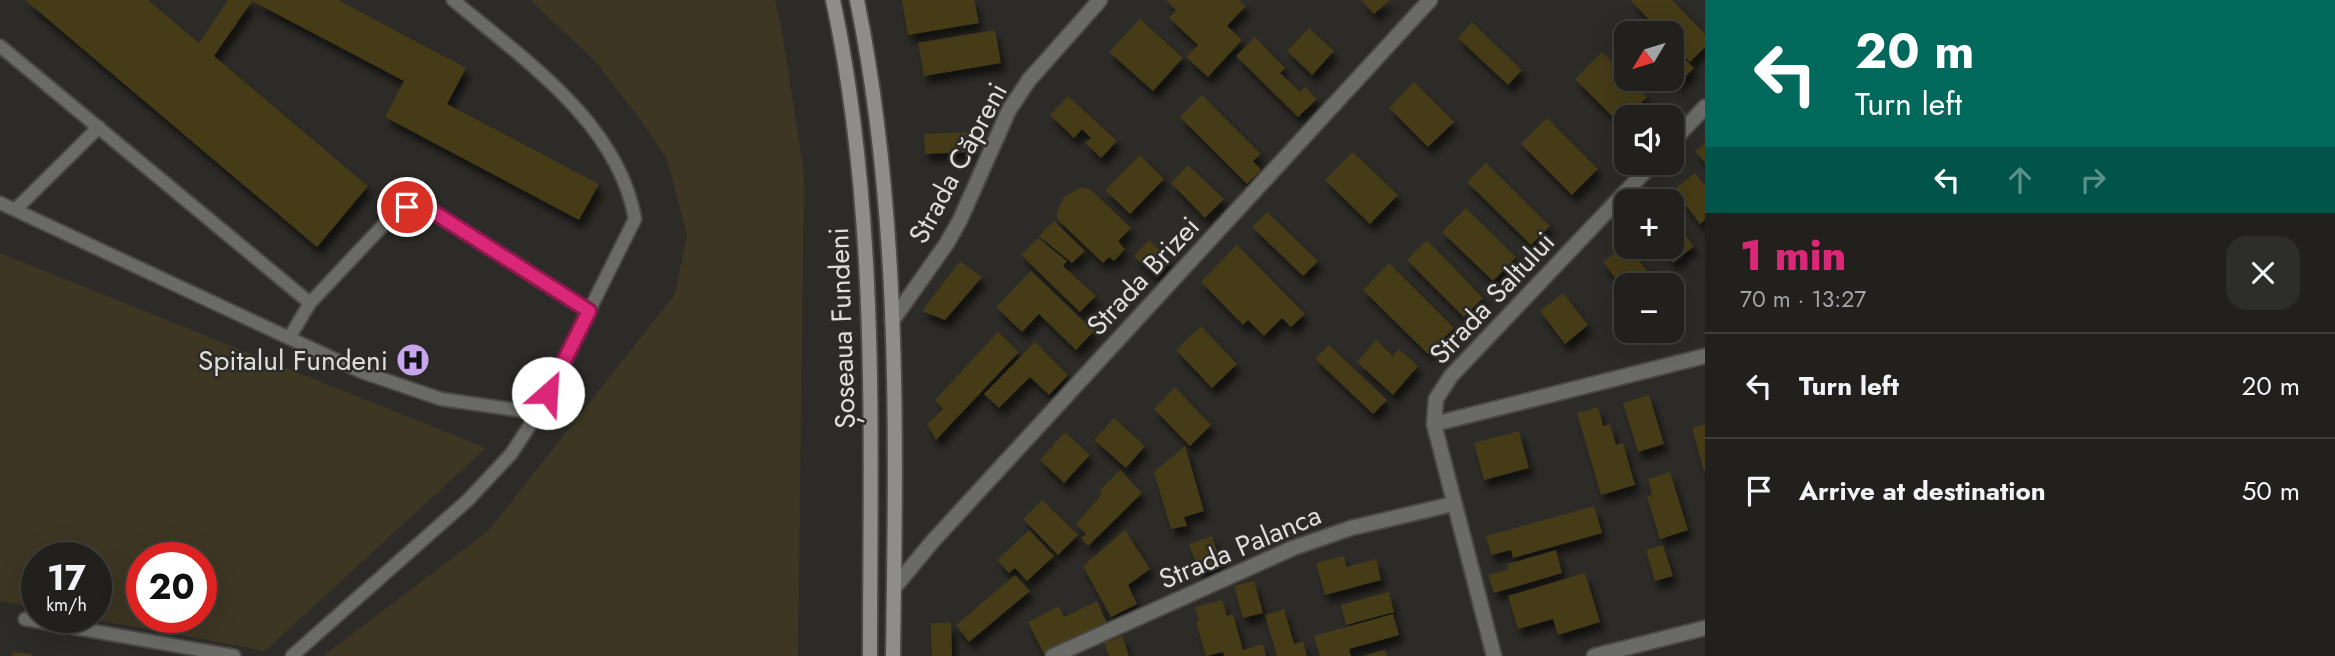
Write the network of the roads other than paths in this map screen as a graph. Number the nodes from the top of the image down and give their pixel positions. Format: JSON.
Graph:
{"nodes":[{"id":1,"x":453,"y":0,"type":"edge"},
{"id":2,"x":833,"y":0,"type":"edge"},
{"id":3,"x":858,"y":0,"type":"edge"},
{"id":4,"x":1100,"y":0,"type":"edge"},
{"id":5,"x":1430,"y":0,"type":"edge"},
{"id":6,"x":0,"y":46,"type":"edge"},
{"id":7,"x":1705,"y":107,"type":"edge"},
{"id":8,"x":99,"y":127,"type":"junction"},
{"id":9,"x":1684,"y":129,"type":"edge"},
{"id":10,"x":1642,"y":175,"type":"edge"},
{"id":11,"x":0,"y":203,"type":"edge"},
{"id":12,"x":15,"y":209,"type":"junction"},
{"id":13,"x":310,"y":303,"type":"junction"},
{"id":14,"x":589,"y":311,"type":"junction"},
{"id":15,"x":892,"y":321,"type":"junction"},
{"id":16,"x":289,"y":338,"type":"junction"},
{"id":17,"x":1705,"y":356,"type":"edge"},
{"id":18,"x":538,"y":414,"type":"junction"},
{"id":19,"x":1434,"y":424,"type":"junction"},
{"id":20,"x":1452,"y":503,"type":"junction"},
{"id":21,"x":894,"y":588,"type":"junction"},
{"id":22,"x":1705,"y":628,"type":"edge"},
{"id":23,"x":96,"y":633,"type":"edge"},
{"id":24,"x":196,"y":653,"type":"edge"},
{"id":25,"x":234,"y":656,"type":"edge"},
{"id":26,"x":292,"y":656,"type":"edge"},
{"id":27,"x":870,"y":656,"type":"edge"},
{"id":28,"x":893,"y":656,"type":"edge"},
{"id":29,"x":1053,"y":656,"type":"edge"},
{"id":30,"x":1494,"y":656,"type":"edge"},
{"id":31,"x":1594,"y":656,"type":"edge"}],
"edges":[{"from":1,"to":14,"type":"lane"},
{"from":2,"to":27,"type":"main road","name":"Șoseaua Fundeni"},
{"from":3,"to":15,"type":"main road","name":"Șoseaua Fundeni"},
{"from":4,"to":15,"type":"street","name":"Strada Căpreni"},
{"from":5,"to":21,"type":"street","name":"Strada Brizei"},
{"from":6,"to":8,"type":"lane"},
{"from":7,"to":9,"type":"street"},
{"from":8,"to":12,"type":"lane"},
{"from":8,"to":13,"type":"lane"},
{"from":10,"to":19,"type":"street","name":"Strada Saltului"},
{"from":11,"to":12,"type":"lane"},
{"from":12,"to":16,"type":"lane"},
{"from":13,"to":14,"type":"lane"},
{"from":13,"to":16,"type":"lane"},
{"from":14,"to":18,"type":"lane"},
{"from":15,"to":21,"type":"main road","name":"Șoseaua Fundeni"},
{"from":16,"to":18,"type":"lane"},
{"from":17,"to":19,"type":"street"},
{"from":18,"to":26,"type":"lane"},
{"from":19,"to":20,"type":"street","name":"Strada Saltului"},
{"from":20,"to":29,"type":"street","name":"Strada Palanca"},
{"from":20,"to":30,"type":"street","name":"Strada Saltului"},
{"from":21,"to":28,"type":"main road","name":"Șoseaua Fundeni"},
{"from":22,"to":31,"type":"street"},
{"from":23,"to":24,"type":"lane"},
{"from":24,"to":25,"type":"lane"}]}
